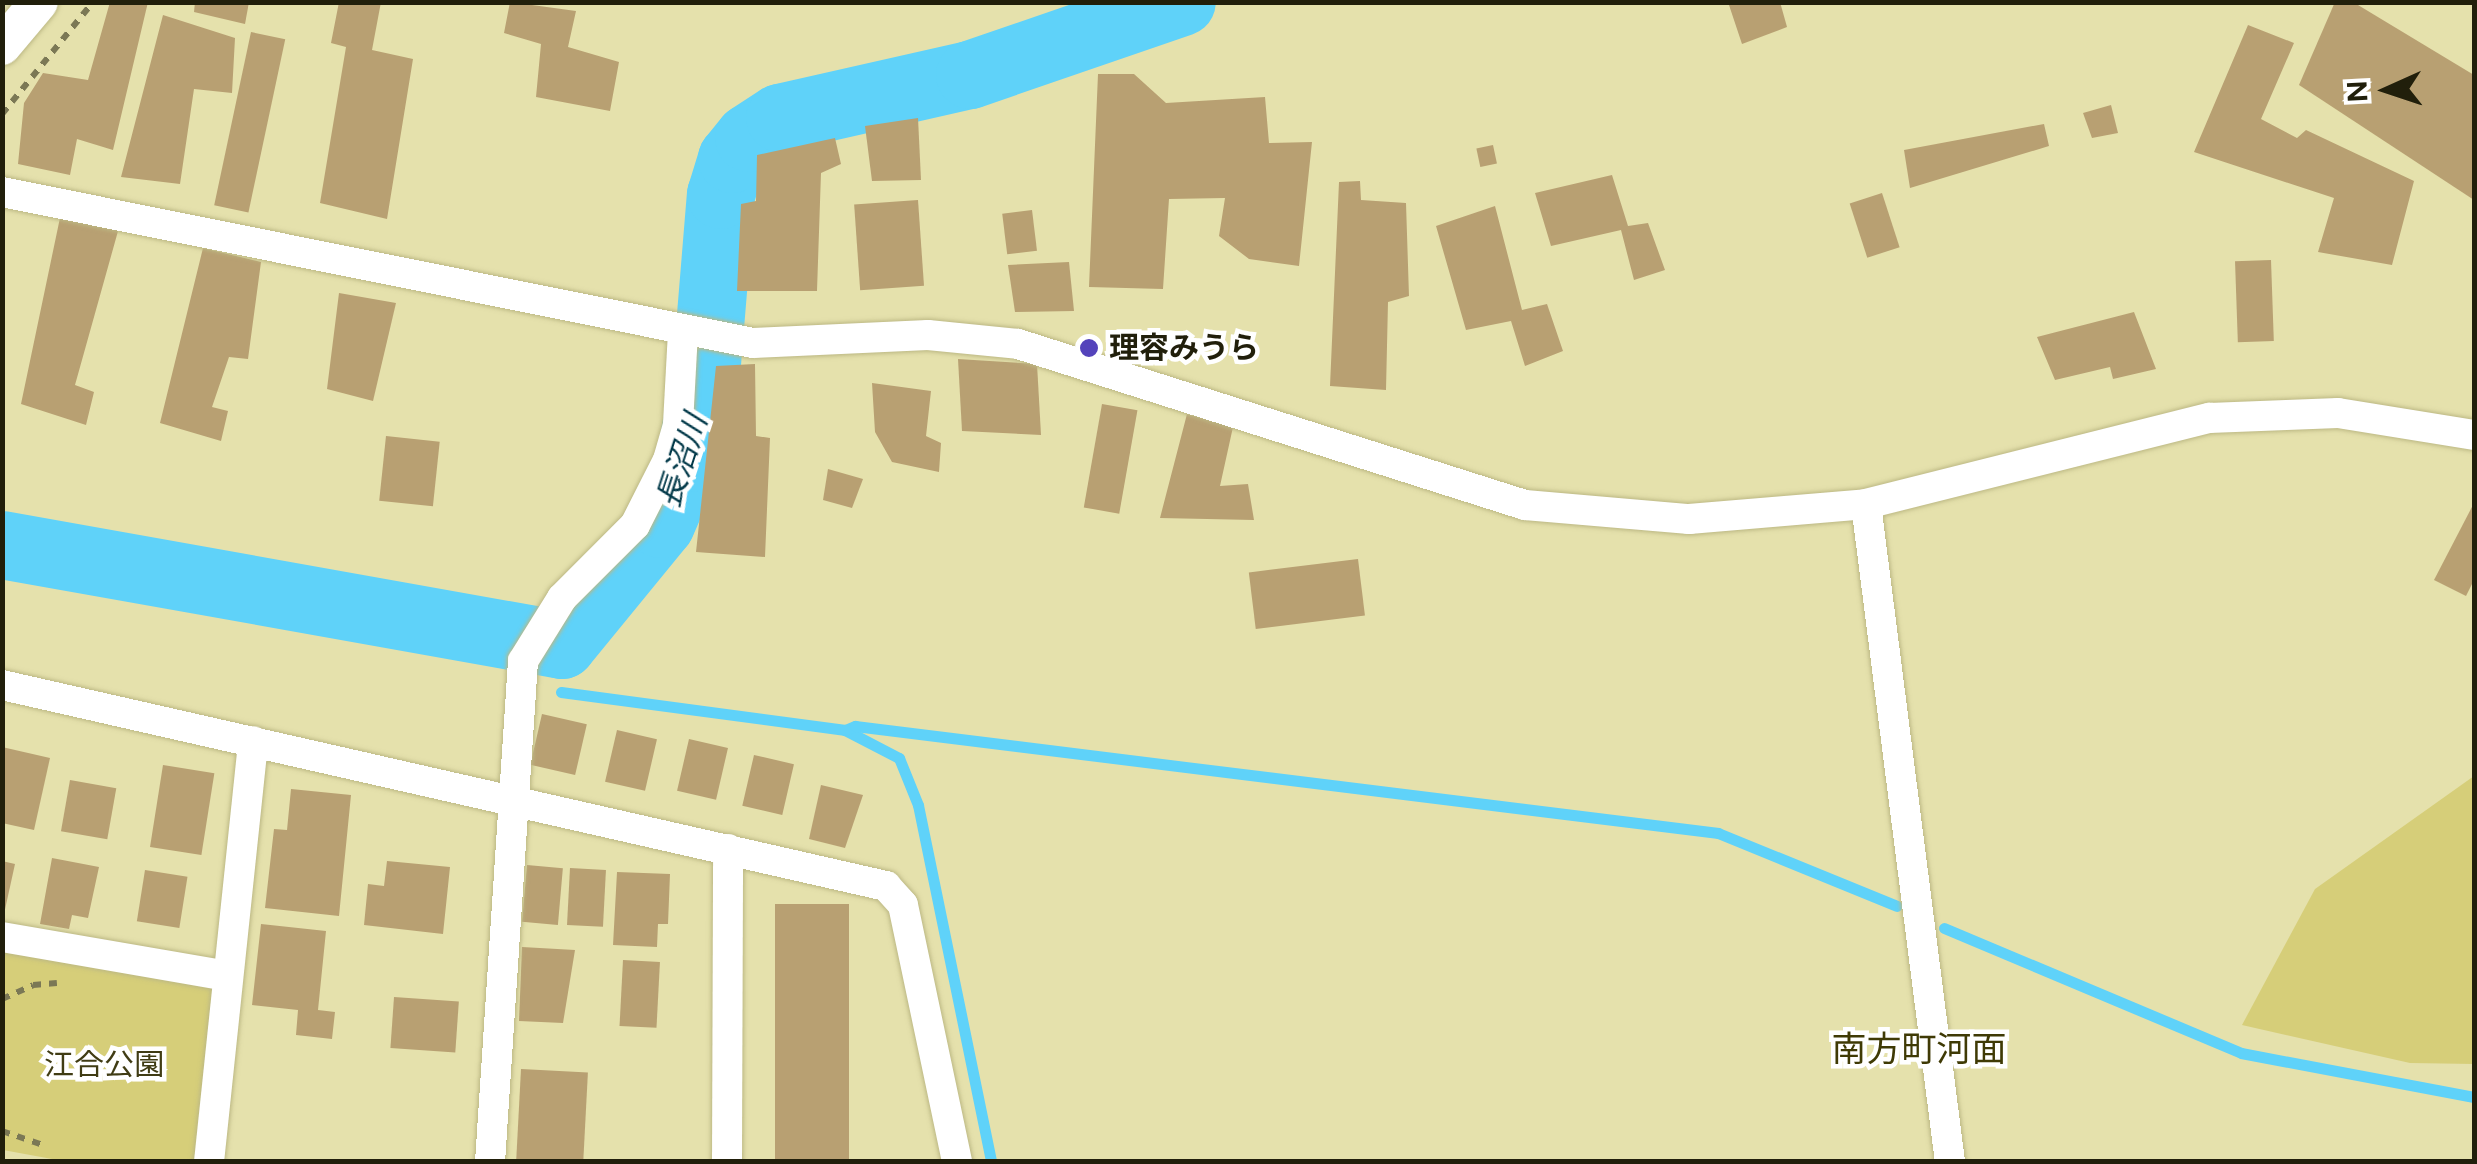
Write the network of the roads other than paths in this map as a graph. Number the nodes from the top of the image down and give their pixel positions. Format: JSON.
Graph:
{"nodes":[{"id":1,"x":39,"y":2,"type":"edge"},
{"id":2,"x":2,"y":46,"type":"edge"},
{"id":3,"x":2,"y":192,"type":"edge"},
{"id":4,"x":700,"y":334,"type":"junction"},
{"id":5,"x":2474,"y":435,"type":"edge"},
{"id":6,"x":1866,"y":504,"type":"junction"},
{"id":7,"x":2,"y":685,"type":"edge"},
{"id":8,"x":253,"y":741,"type":"junction"},
{"id":9,"x":511,"y":800,"type":"junction"},
{"id":10,"x":728,"y":849,"type":"junction"},
{"id":11,"x":2,"y":937,"type":"edge"},
{"id":12,"x":227,"y":976,"type":"junction"},
{"id":13,"x":209,"y":1162,"type":"edge"},
{"id":14,"x":490,"y":1162,"type":"edge"},
{"id":15,"x":727,"y":1162,"type":"edge"},
{"id":16,"x":957,"y":1162,"type":"edge"},
{"id":17,"x":1950,"y":1162,"type":"edge"}],
"edges":[{"from":1,"to":2,"type":"street"},
{"from":3,"to":4,"type":"street"},
{"from":4,"to":6,"type":"street"},
{"from":4,"to":9,"type":"street"},
{"from":5,"to":6,"type":"street"},
{"from":6,"to":17,"type":"street"},
{"from":7,"to":8,"type":"street"},
{"from":8,"to":9,"type":"street"},
{"from":8,"to":12,"type":"street"},
{"from":9,"to":10,"type":"street"},
{"from":9,"to":14,"type":"street"},
{"from":10,"to":15,"type":"street"},
{"from":10,"to":16,"type":"street"},
{"from":11,"to":12,"type":"street"},
{"from":12,"to":13,"type":"street"}]}
